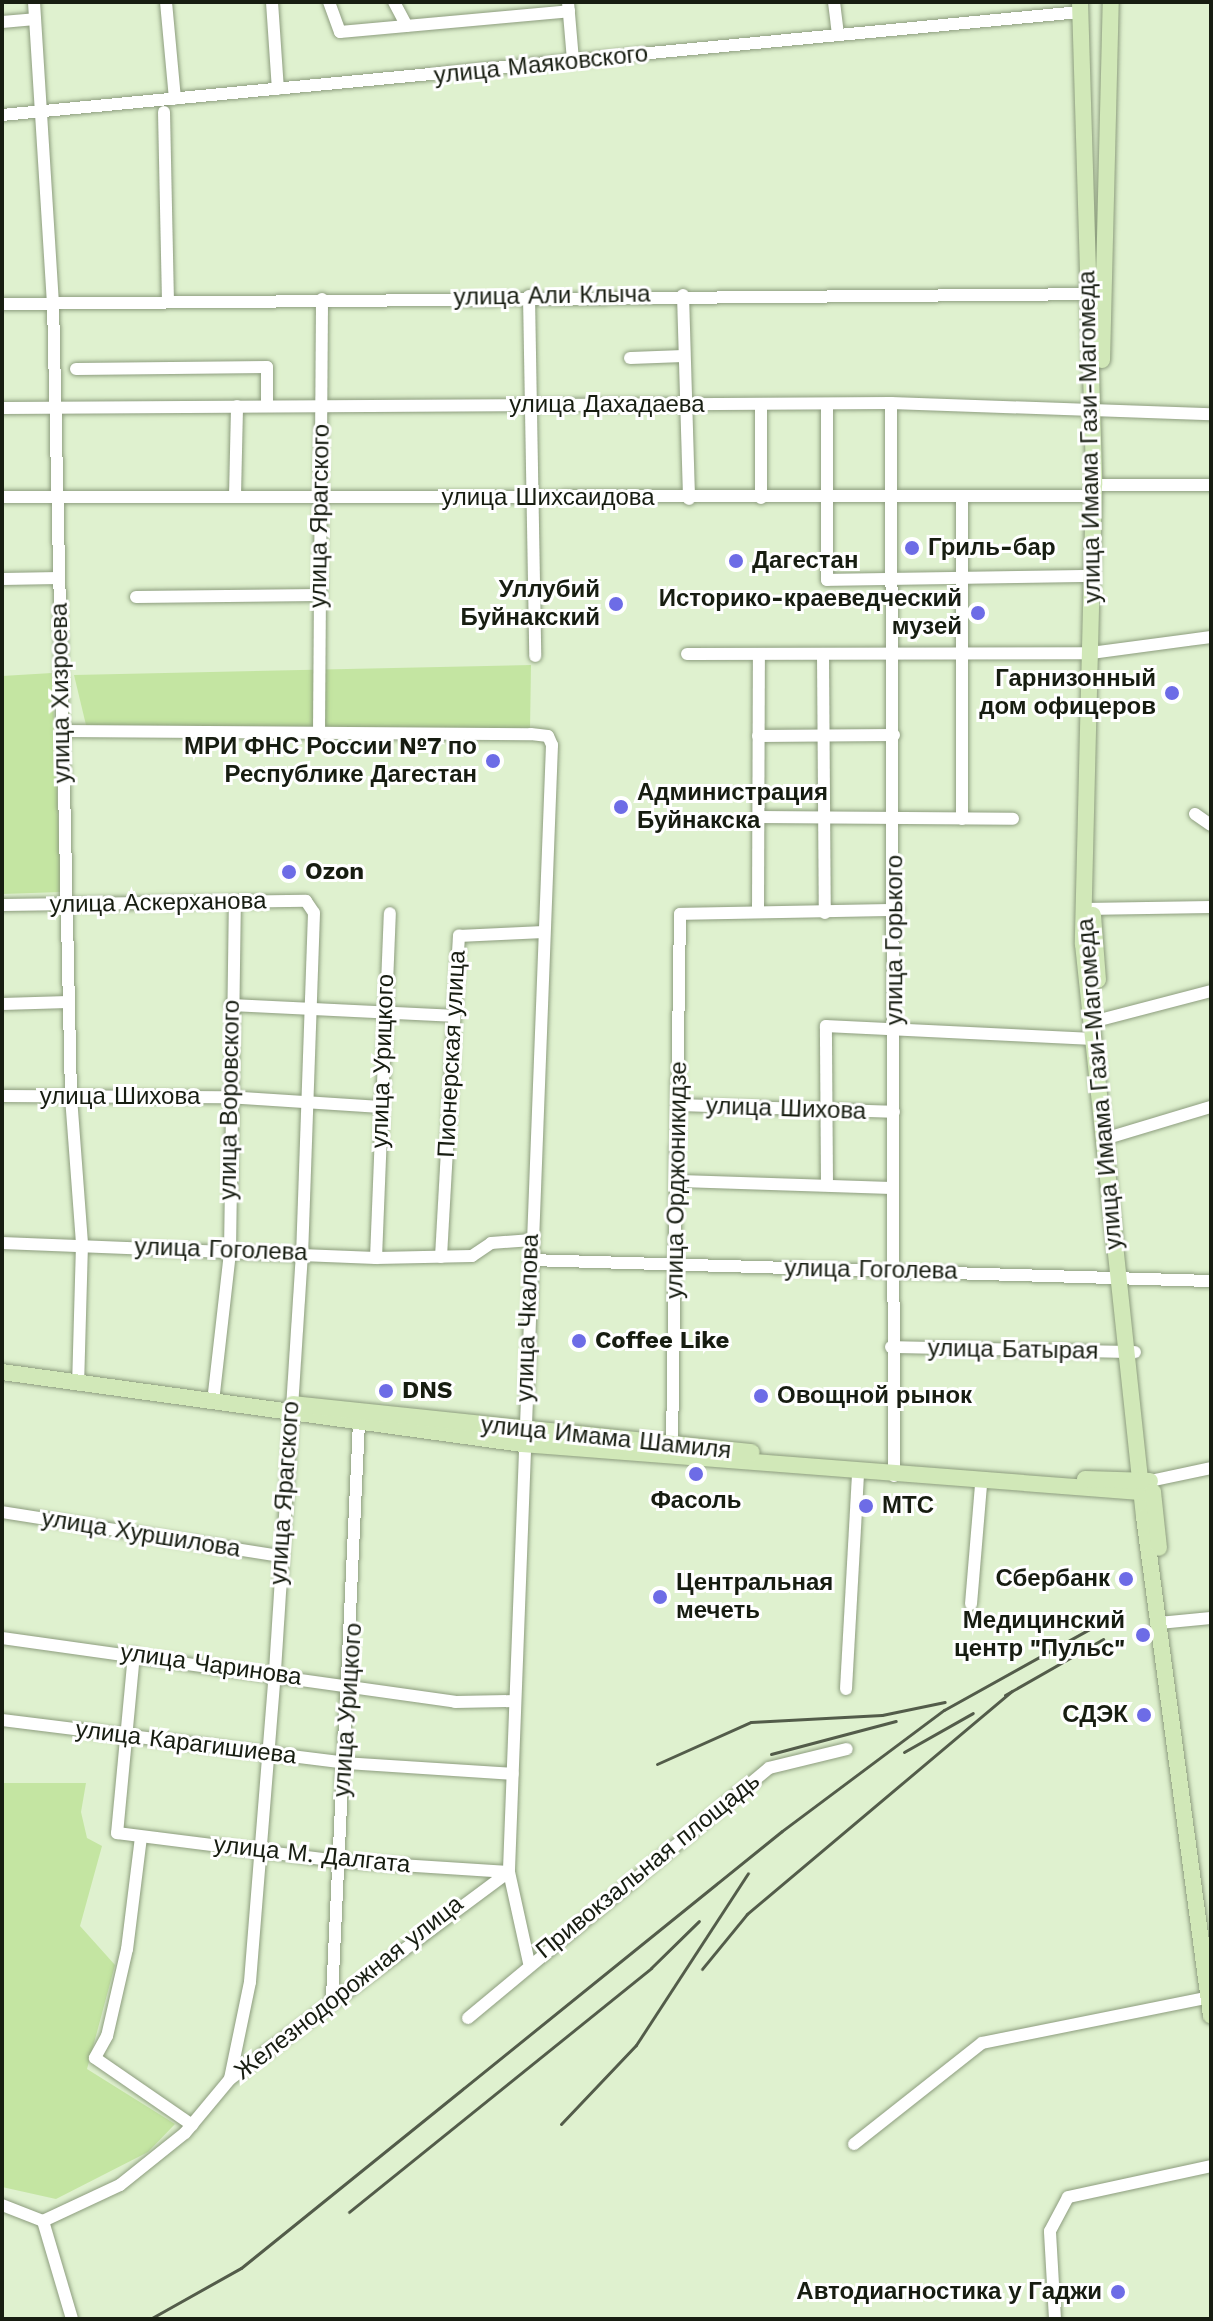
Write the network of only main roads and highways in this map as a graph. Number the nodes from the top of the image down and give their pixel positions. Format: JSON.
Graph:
{"nodes":[{"id":1,"x":1111,"y":2,"type":"edge"},
{"id":2,"x":1080,"y":7,"type":"edge"},
{"id":3,"x":1097,"y":295,"type":"junction"},
{"id":4,"x":1097,"y":489,"type":"junction"},
{"id":5,"x":1094,"y":652,"type":"junction"},
{"id":6,"x":2,"y":1364,"type":"edge"},
{"id":7,"x":2,"y":1372,"type":"edge"},
{"id":8,"x":78,"y":1379,"type":"junction"},
{"id":9,"x":291,"y":1409,"type":"junction"},
{"id":10,"x":523,"y":1437,"type":"junction"},
{"id":11,"x":894,"y":1471,"type":"junction"},
{"id":12,"x":1147,"y":1487,"type":"junction"},
{"id":13,"x":1163,"y":1622,"type":"junction"},
{"id":14,"x":1211,"y":1955,"type":"edge"},
{"id":15,"x":1210,"y":1997,"type":"edge"},
{"id":16,"x":1211,"y":2016,"type":"edge"}],
"edges":[{"from":1,"to":3,"type":"main road"},
{"from":2,"to":3,"type":"main road","name":"улица Имама Гази-Магомеда"},
{"from":3,"to":4,"type":"main road","name":"улица Имама Гази-Магомеда"},
{"from":4,"to":5,"type":"main road"},
{"from":4,"to":5,"type":"main road","name":"улица Имама Гази-Магомеда"},
{"from":5,"to":12,"type":"main road"},
{"from":6,"to":8,"type":"main road","name":"улица Имама Шамиля"},
{"from":7,"to":8,"type":"main road","name":"улица Имама Шамиля"},
{"from":8,"to":9,"type":"main road","name":"улица Имама Шамиля"},
{"from":8,"to":9,"type":"main road","name":"улица Имама Шамиля"},
{"from":9,"to":10,"type":"main road","name":"улица Имама Шамиля"},
{"from":9,"to":10,"type":"main road","name":"улица Имама Шамиля"},
{"from":10,"to":11,"type":"main road","name":"улица Имама Шамиля"},
{"from":10,"to":11,"type":"main road","name":"улица Имама Шамиля"},
{"from":11,"to":12,"type":"main road","name":"улица Имама Шамиля"},
{"from":11,"to":12,"type":"main road","name":"улица Имама Шамиля"},
{"from":12,"to":13,"type":"main road"},
{"from":13,"to":14,"type":"main road"},
{"from":13,"to":15,"type":"main road"},
{"from":15,"to":16,"type":"main road"}]}
